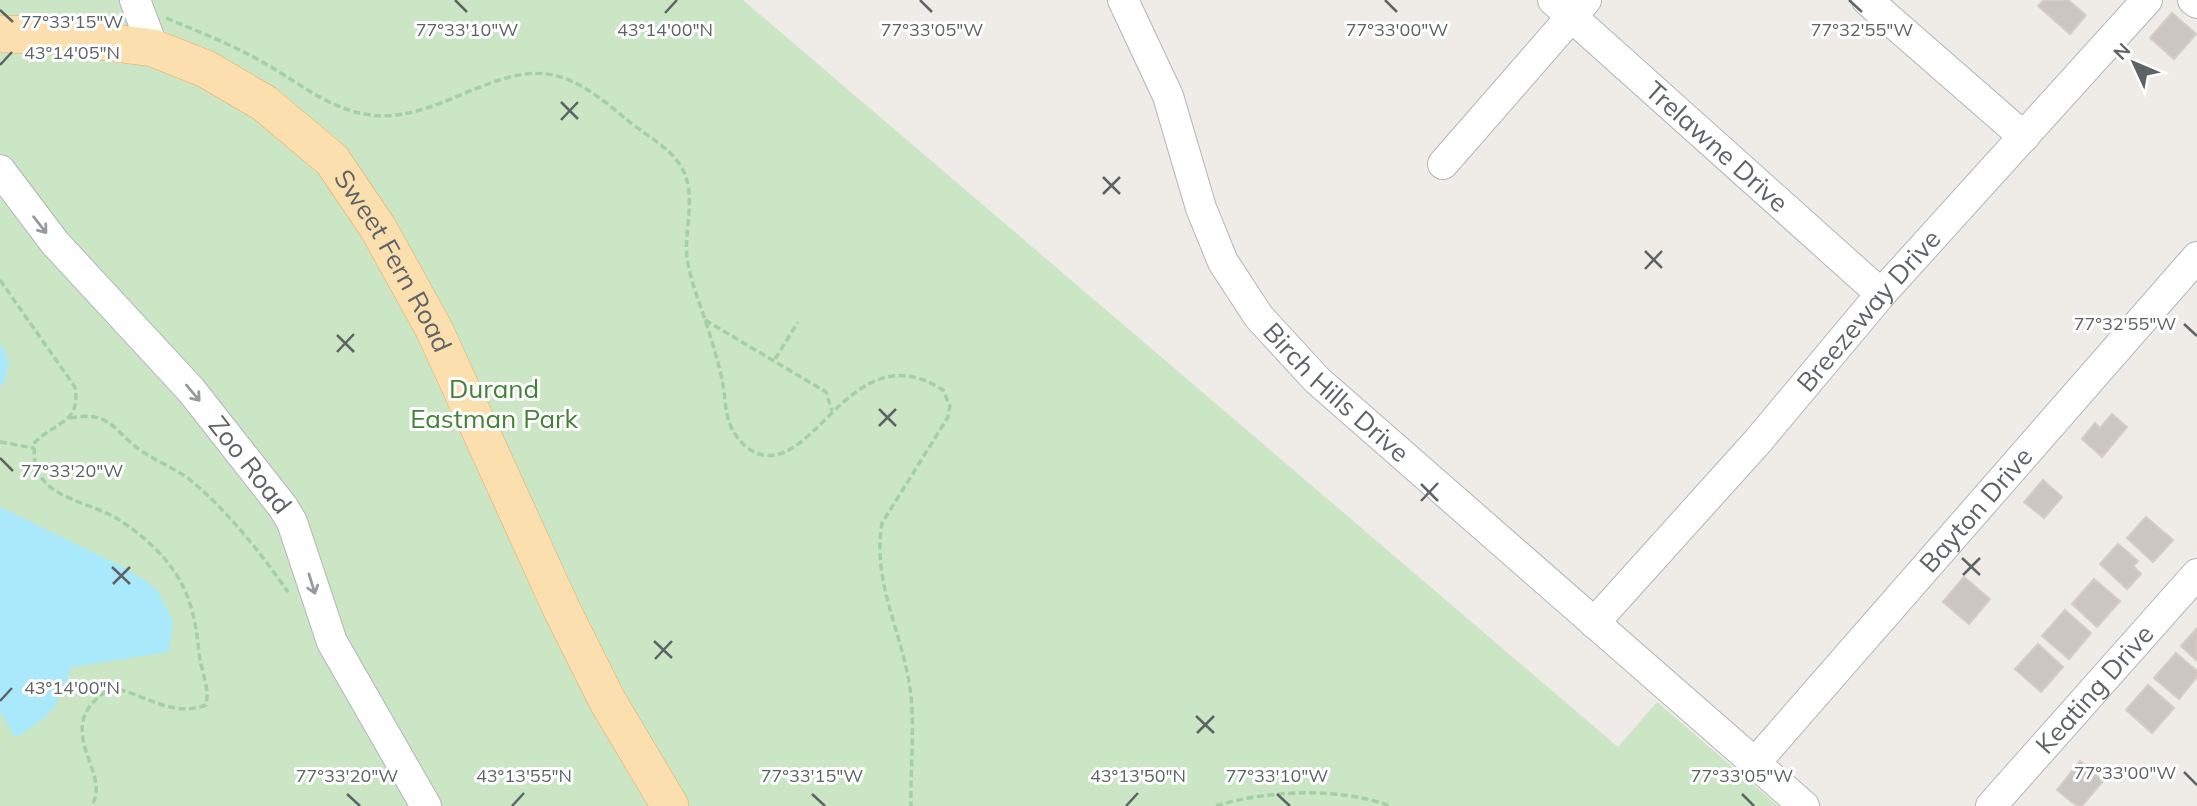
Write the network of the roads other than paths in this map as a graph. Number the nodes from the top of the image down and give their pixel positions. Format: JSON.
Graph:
{"nodes":[{"id":1,"x":1123,"y":0,"type":"edge"},
{"id":2,"x":1867,"y":0,"type":"edge"},
{"id":3,"x":2147,"y":0,"type":"edge"},
{"id":4,"x":136,"y":3,"type":"edge"},
{"id":5,"x":1570,"y":6,"type":"edge"},
{"id":6,"x":0,"y":34,"type":"edge"},
{"id":7,"x":153,"y":48,"type":"junction"},
{"id":8,"x":2024,"y":136,"type":"junction"},
{"id":9,"x":1443,"y":164,"type":"dead end"},
{"id":10,"x":0,"y":170,"type":"edge"},
{"id":11,"x":2197,"y":257,"type":"edge"},
{"id":12,"x":1881,"y":294,"type":"junction"},
{"id":13,"x":2197,"y":574,"type":"edge"},
{"id":14,"x":1594,"y":623,"type":"junction"},
{"id":15,"x":1755,"y":763,"type":"junction"},
{"id":16,"x":426,"y":806,"type":"edge"},
{"id":17,"x":670,"y":806,"type":"edge"},
{"id":18,"x":1804,"y":806,"type":"edge"},
{"id":19,"x":1991,"y":806,"type":"edge"}],
"edges":[{"from":1,"to":14,"type":"street","name":"Birch Hills Drive"},
{"from":2,"to":8,"type":"street"},
{"from":3,"to":8,"type":"street","name":"Breezeway Drive"},
{"from":4,"to":7,"type":"street"},
{"from":5,"to":9,"type":"street"},
{"from":5,"to":12,"type":"street","name":"Trelawne Drive"},
{"from":6,"to":7,"type":"main road","name":"Sweet Fern Road"},
{"from":7,"to":17,"type":"main road","name":"Sweet Fern Road"},
{"from":8,"to":12,"type":"street","name":"Breezeway Drive"},
{"from":10,"to":16,"type":"street","name":"Zoo Road","one_way":true},
{"from":11,"to":15,"type":"street","name":"Bayton Drive"},
{"from":12,"to":14,"type":"street","name":"Breezeway Drive"},
{"from":13,"to":19,"type":"street","name":"Keating Drive"},
{"from":14,"to":15,"type":"street","name":"Birch Hills Drive"},
{"from":15,"to":18,"type":"street","name":"Birch Hills Drive"}]}
